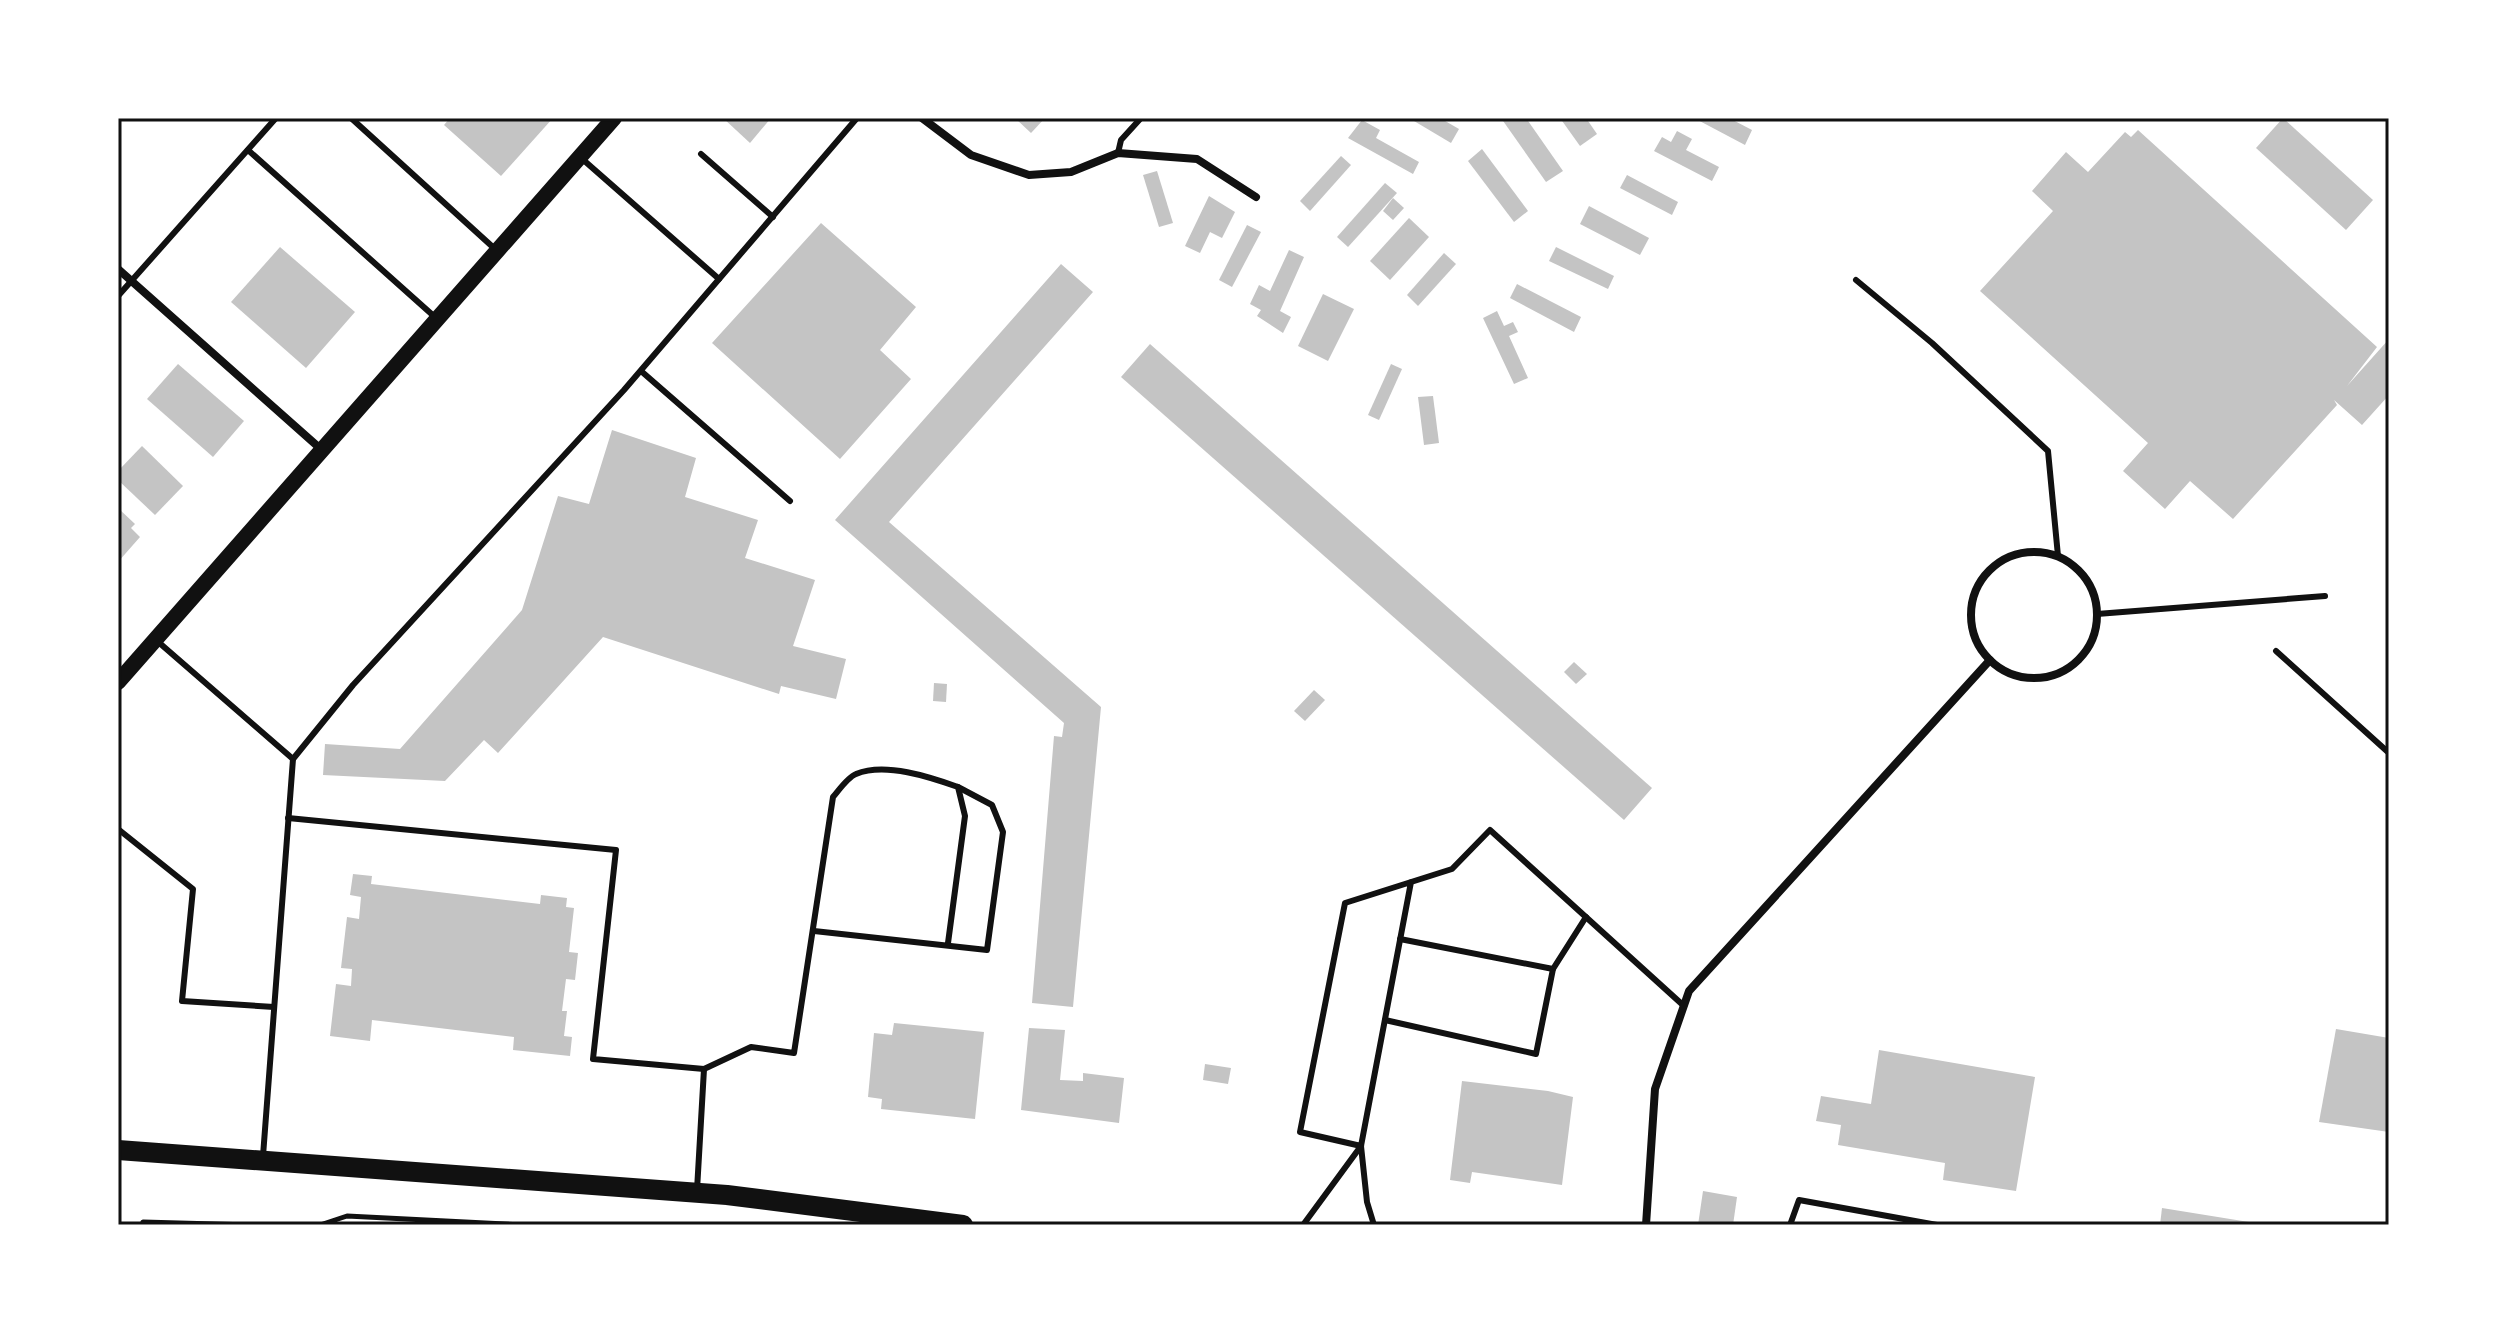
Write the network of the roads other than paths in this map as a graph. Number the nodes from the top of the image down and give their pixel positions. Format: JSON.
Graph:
{"nodes":[{"id":1,"x":276,"y":118,"type":"edge"},
{"id":2,"x":351,"y":118,"type":"edge"},
{"id":3,"x":614,"y":118,"type":"edge"},
{"id":4,"x":857,"y":118,"type":"edge"},
{"id":5,"x":922,"y":118,"type":"edge"},
{"id":6,"x":1141,"y":118,"type":"edge"},
{"id":7,"x":248,"y":150,"type":"junction"},
{"id":8,"x":1118,"y":153,"type":"junction"},
{"id":9,"x":701,"y":154,"type":"dead end"},
{"id":10,"x":580,"y":157,"type":"junction"},
{"id":11,"x":1256,"y":197,"type":"dead end"},
{"id":12,"x":773,"y":217,"type":"junction"},
{"id":13,"x":498,"y":251,"type":"junction"},
{"id":14,"x":118,"y":269,"type":"edge"},
{"id":15,"x":719,"y":279,"type":"junction"},
{"id":16,"x":1856,"y":280,"type":"dead end"},
{"id":17,"x":132,"y":281,"type":"junction"},
{"id":18,"x":118,"y":296,"type":"edge"},
{"id":19,"x":438,"y":320,"type":"junction"},
{"id":20,"x":641,"y":371,"type":"junction"},
{"id":21,"x":324,"y":451,"type":"junction"},
{"id":22,"x":790,"y":501,"type":"dead end"},
{"id":23,"x":2058,"y":556,"type":"junction"},
{"id":24,"x":2325,"y":596,"type":"dead end"},
{"id":25,"x":2097,"y":614,"type":"junction"},
{"id":26,"x":155,"y":640,"type":"junction"},
{"id":27,"x":2276,"y":651,"type":"dead end"},
{"id":28,"x":1990,"y":660,"type":"junction"},
{"id":29,"x":118,"y":682,"type":"edge"},
{"id":30,"x":2389,"y":753,"type":"edge"},
{"id":31,"x":293,"y":759,"type":"junction"},
{"id":32,"x":958,"y":787,"type":"junction"},
{"id":33,"x":288,"y":818,"type":"junction"},
{"id":34,"x":118,"y":829,"type":"edge"},
{"id":35,"x":1411,"y":882,"type":"junction"},
{"id":36,"x":1586,"y":917,"type":"junction"},
{"id":37,"x":814,"y":931,"type":"junction"},
{"id":38,"x":1400,"y":939,"type":"junction"},
{"id":39,"x":948,"y":943,"type":"junction"},
{"id":40,"x":1553,"y":969,"type":"junction"},
{"id":41,"x":1684,"y":1006,"type":"junction"},
{"id":42,"x":274,"y":1007,"type":"junction"},
{"id":43,"x":1385,"y":1020,"type":"junction"},
{"id":44,"x":704,"y":1069,"type":"junction"},
{"id":45,"x":1361,"y":1146,"type":"junction"},
{"id":46,"x":118,"y":1150,"type":"edge"},
{"id":47,"x":263,"y":1163,"type":"junction"},
{"id":48,"x":697,"y":1193,"type":"junction"},
{"id":49,"x":963,"y":1225,"type":"edge"},
{"id":50,"x":1303,"y":1225,"type":"edge"},
{"id":51,"x":1374,"y":1225,"type":"edge"},
{"id":52,"x":1646,"y":1225,"type":"edge"},
{"id":53,"x":1790,"y":1225,"type":"edge"},
{"id":54,"x":1937,"y":1225,"type":"edge"}],
"edges":[{"from":1,"to":7,"type":"lane"},
{"from":2,"to":13,"type":"lane"},
{"from":3,"to":10,"type":"main road"},
{"from":4,"to":12,"type":"lane"},
{"from":5,"to":8,"type":"street"},
{"from":6,"to":8,"type":"lane"},
{"from":7,"to":17,"type":"lane"},
{"from":7,"to":19,"type":"lane"},
{"from":8,"to":11,"type":"street"},
{"from":9,"to":12,"type":"lane"},
{"from":10,"to":13,"type":"main road"},
{"from":10,"to":15,"type":"lane"},
{"from":12,"to":15,"type":"lane"},
{"from":13,"to":19,"type":"main road"},
{"from":14,"to":17,"type":"street"},
{"from":15,"to":20,"type":"lane"},
{"from":16,"to":23,"type":"lane"},
{"from":17,"to":18,"type":"lane"},
{"from":17,"to":21,"type":"street"},
{"from":19,"to":21,"type":"main road"},
{"from":20,"to":22,"type":"lane"},
{"from":20,"to":31,"type":"lane"},
{"from":21,"to":26,"type":"main road"},
{"from":23,"to":25,"type":"street"},
{"from":23,"to":28,"type":"street"},
{"from":24,"to":25,"type":"lane"},
{"from":25,"to":28,"type":"street"},
{"from":26,"to":29,"type":"main road"},
{"from":26,"to":31,"type":"lane"},
{"from":27,"to":30,"type":"lane"},
{"from":28,"to":41,"type":"street"},
{"from":31,"to":33,"type":"lane"},
{"from":32,"to":37,"type":"lane"},
{"from":32,"to":39,"type":"lane"},
{"from":32,"to":39,"type":"lane"},
{"from":33,"to":42,"type":"lane"},
{"from":33,"to":44,"type":"lane"},
{"from":34,"to":42,"type":"lane"},
{"from":35,"to":36,"type":"lane"},
{"from":35,"to":38,"type":"lane"},
{"from":35,"to":45,"type":"lane"},
{"from":36,"to":40,"type":"lane"},
{"from":36,"to":41,"type":"lane"},
{"from":37,"to":39,"type":"lane"},
{"from":37,"to":44,"type":"lane"},
{"from":38,"to":40,"type":"lane"},
{"from":38,"to":43,"type":"lane"},
{"from":40,"to":43,"type":"lane"},
{"from":41,"to":52,"type":"street"},
{"from":42,"to":47,"type":"lane"},
{"from":43,"to":45,"type":"lane"},
{"from":44,"to":48,"type":"lane"},
{"from":45,"to":50,"type":"lane"},
{"from":45,"to":51,"type":"lane"},
{"from":46,"to":47,"type":"main road"},
{"from":47,"to":48,"type":"main road"},
{"from":48,"to":49,"type":"main road"},
{"from":53,"to":54,"type":"lane"}]}
